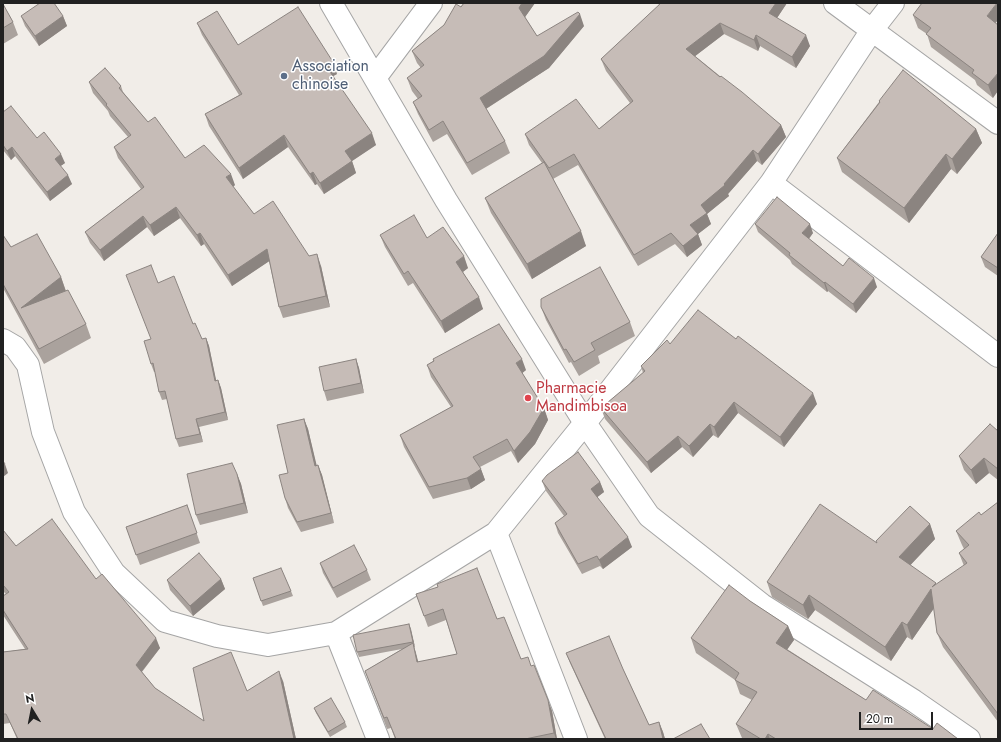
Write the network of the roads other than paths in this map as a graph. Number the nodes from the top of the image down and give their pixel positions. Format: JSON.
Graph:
{"nodes":[{"id":1,"x":331,"y":3,"type":"edge"},
{"id":2,"x":431,"y":3,"type":"edge"},
{"id":3,"x":835,"y":3,"type":"edge"},
{"id":4,"x":893,"y":3,"type":"edge"},
{"id":5,"x":872,"y":30,"type":"junction"},
{"id":6,"x":375,"y":78,"type":"junction"},
{"id":7,"x":998,"y":123,"type":"edge"},
{"id":8,"x":771,"y":183,"type":"junction"},
{"id":9,"x":3,"y":340,"type":"edge"},
{"id":10,"x":998,"y":356,"type":"edge"},
{"id":11,"x":585,"y":423,"type":"junction"},
{"id":12,"x":496,"y":533,"type":"junction"},
{"id":13,"x":336,"y":633,"type":"junction"},
{"id":14,"x":378,"y":739,"type":"edge"},
{"id":15,"x":576,"y":739,"type":"edge"},
{"id":16,"x":969,"y":739,"type":"edge"}],
"edges":[{"from":1,"to":6,"type":"street"},
{"from":2,"to":6,"type":"street"},
{"from":3,"to":5,"type":"street"},
{"from":4,"to":5,"type":"street"},
{"from":5,"to":7,"type":"street"},
{"from":5,"to":8,"type":"street"},
{"from":6,"to":11,"type":"street"},
{"from":8,"to":10,"type":"street"},
{"from":8,"to":11,"type":"street"},
{"from":9,"to":13,"type":"street"},
{"from":11,"to":12,"type":"street"},
{"from":11,"to":16,"type":"street"},
{"from":12,"to":13,"type":"street"},
{"from":12,"to":15,"type":"street"},
{"from":13,"to":14,"type":"street"}]}
